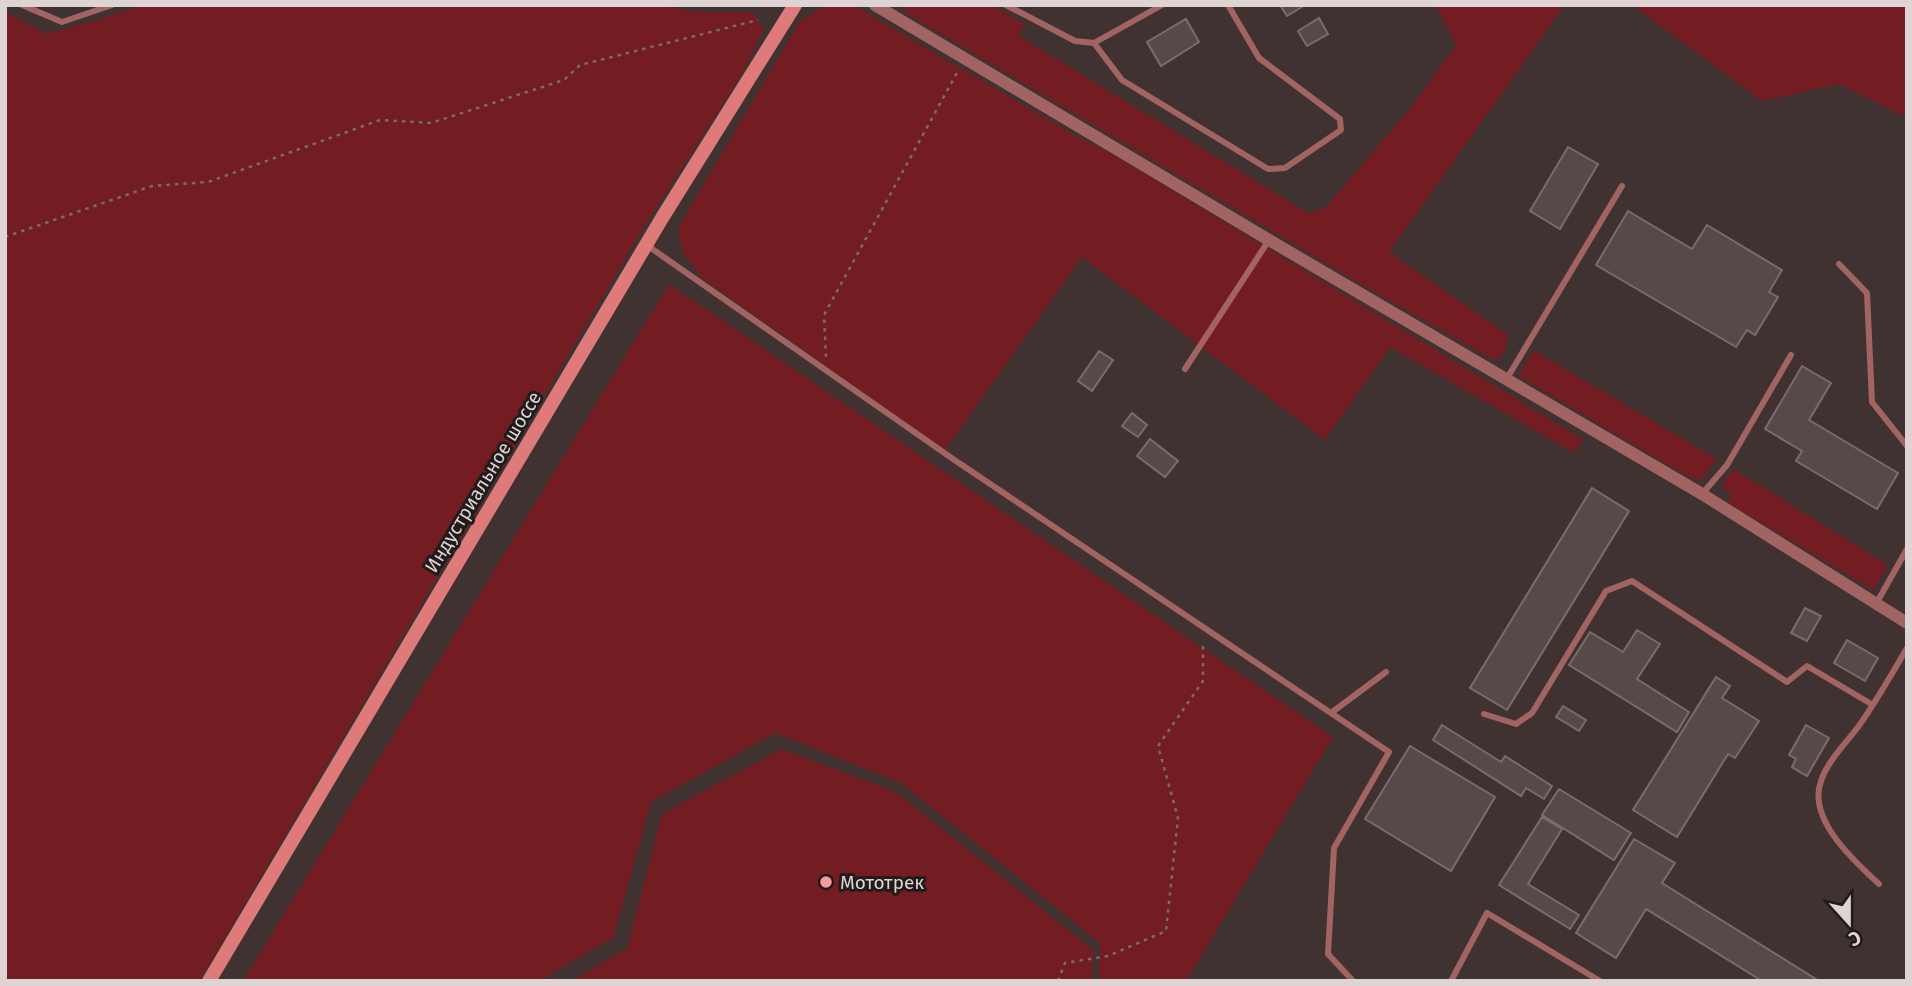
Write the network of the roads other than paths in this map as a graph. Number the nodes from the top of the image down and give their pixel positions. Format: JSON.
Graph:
{"nodes":[{"id":1,"x":22,"y":5,"type":"edge"},
{"id":2,"x":112,"y":5,"type":"edge"},
{"id":3,"x":795,"y":5,"type":"edge"},
{"id":4,"x":875,"y":5,"type":"edge"},
{"id":5,"x":1006,"y":5,"type":"edge"},
{"id":6,"x":1162,"y":5,"type":"edge"},
{"id":7,"x":1228,"y":5,"type":"edge"},
{"id":8,"x":1094,"y":43,"type":"junction"},
{"id":9,"x":1622,"y":186,"type":"dead end"},
{"id":10,"x":1269,"y":240,"type":"junction"},
{"id":11,"x":646,"y":244,"type":"junction"},
{"id":12,"x":1839,"y":264,"type":"dead end"},
{"id":13,"x":1791,"y":355,"type":"dead end"},
{"id":14,"x":1185,"y":369,"type":"dead end"},
{"id":15,"x":1506,"y":380,"type":"junction"},
{"id":16,"x":1907,"y":446,"type":"edge"},
{"id":17,"x":1702,"y":494,"type":"junction"},
{"id":18,"x":1907,"y":549,"type":"edge"},
{"id":19,"x":1876,"y":604,"type":"junction"},
{"id":20,"x":1907,"y":623,"type":"edge"},
{"id":21,"x":1907,"y":648,"type":"edge"},
{"id":22,"x":1386,"y":672,"type":"dead end"},
{"id":23,"x":1873,"y":705,"type":"junction"},
{"id":24,"x":1331,"y":713,"type":"junction"},
{"id":25,"x":1484,"y":714,"type":"dead end"},
{"id":26,"x":1879,"y":884,"type":"dead end"},
{"id":27,"x":208,"y":981,"type":"edge"},
{"id":28,"x":1353,"y":981,"type":"edge"},
{"id":29,"x":1451,"y":981,"type":"edge"},
{"id":30,"x":1600,"y":981,"type":"edge"}],
"edges":[{"from":1,"to":2,"type":"lane"},
{"from":3,"to":11,"type":"main road","name":"Индустриальное шоссе"},
{"from":4,"to":10,"type":"street"},
{"from":5,"to":8,"type":"lane"},
{"from":6,"to":8,"type":"lane"},
{"from":7,"to":8,"type":"lane"},
{"from":9,"to":15,"type":"lane"},
{"from":10,"to":14,"type":"lane"},
{"from":10,"to":15,"type":"street"},
{"from":11,"to":24,"type":"lane"},
{"from":11,"to":27,"type":"main road","name":"Индустриальное шоссе"},
{"from":12,"to":16,"type":"lane"},
{"from":13,"to":17,"type":"lane"},
{"from":15,"to":17,"type":"street"},
{"from":17,"to":19,"type":"street"},
{"from":18,"to":19,"type":"lane"},
{"from":19,"to":20,"type":"street"},
{"from":21,"to":23,"type":"lane"},
{"from":22,"to":24,"type":"lane"},
{"from":23,"to":25,"type":"lane"},
{"from":23,"to":26,"type":"lane"},
{"from":24,"to":28,"type":"lane"},
{"from":29,"to":30,"type":"lane"}]}
